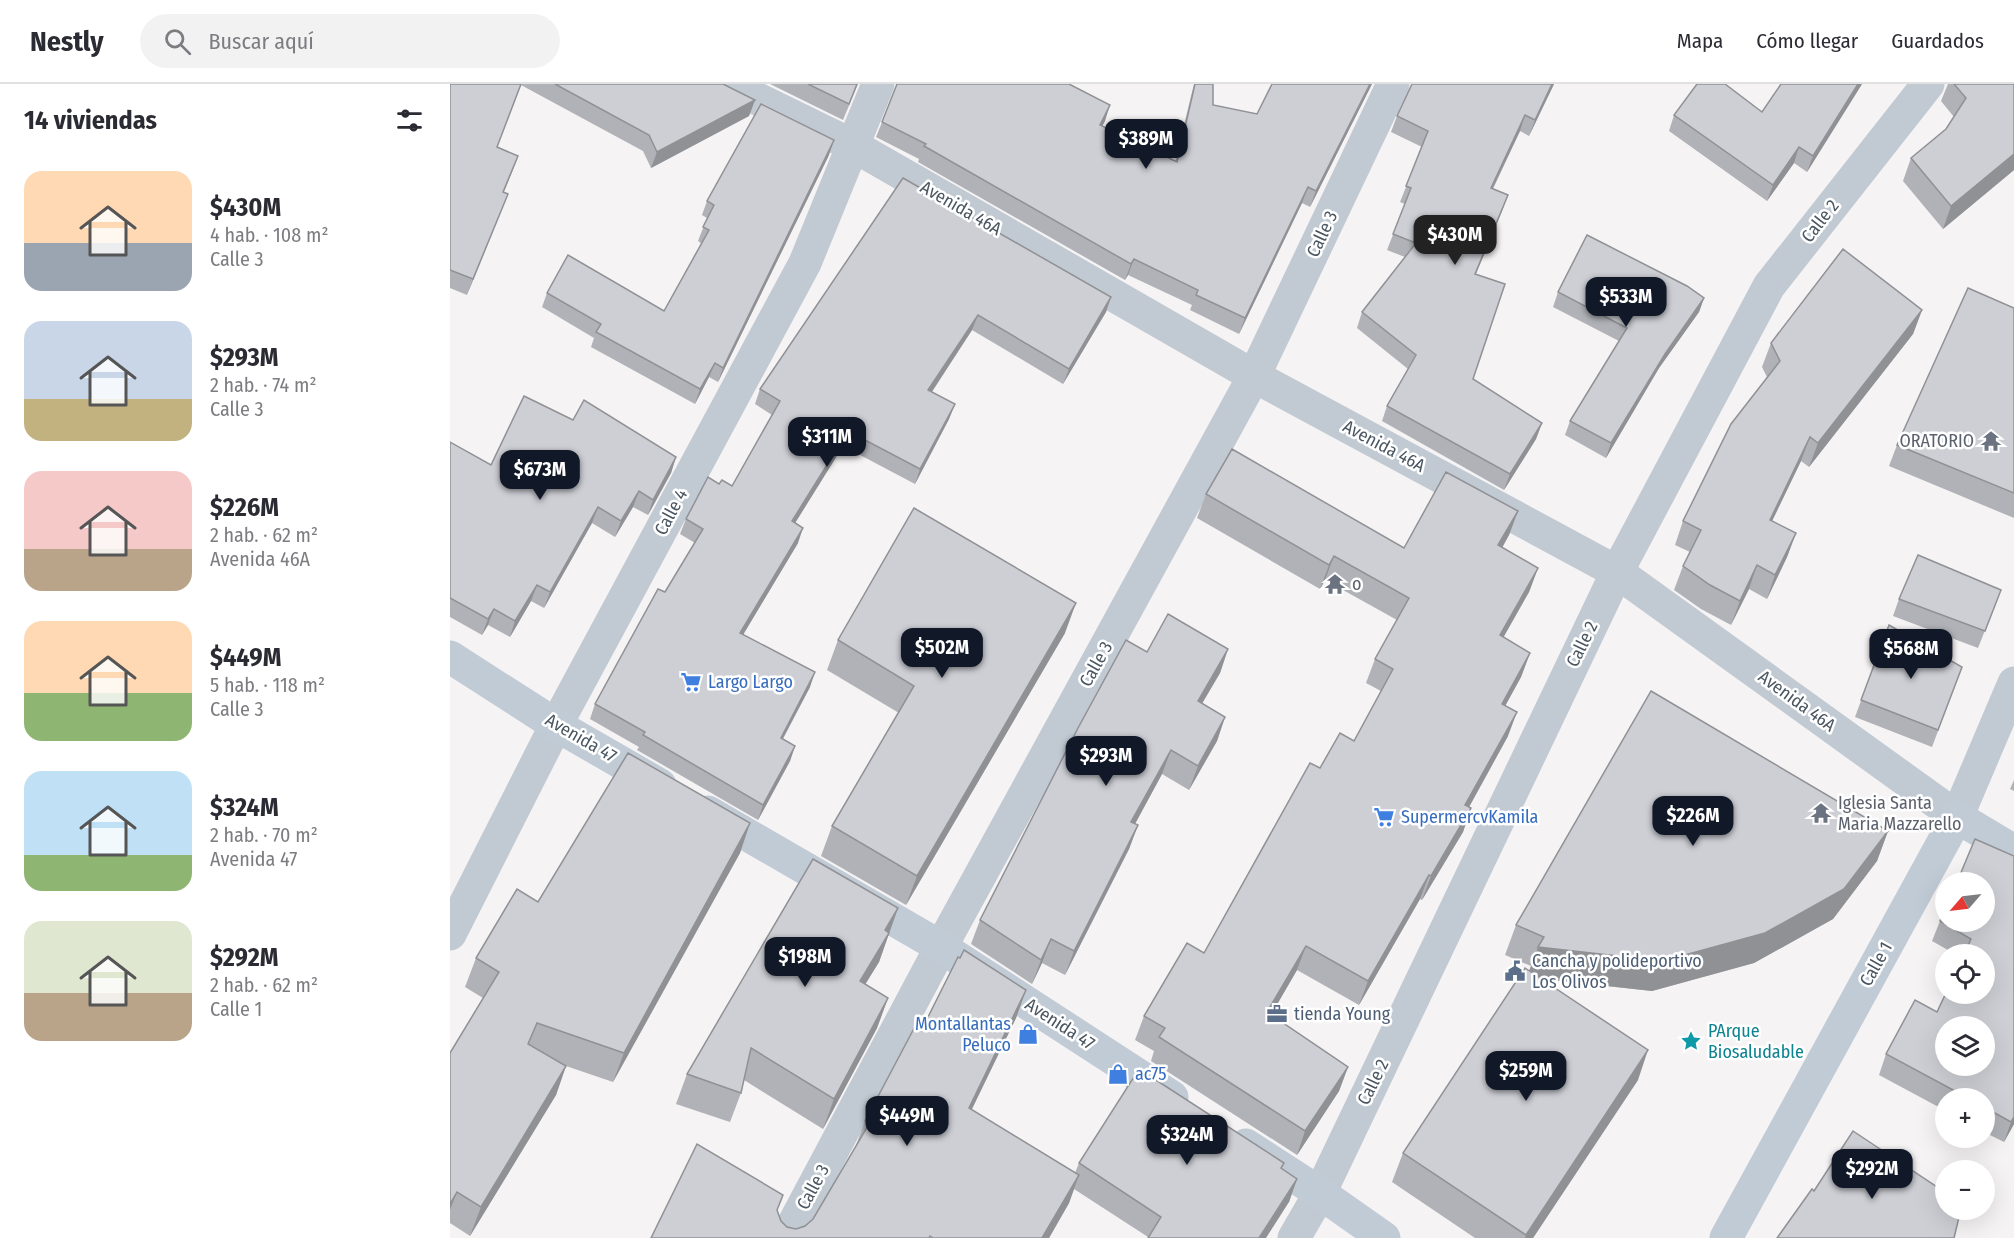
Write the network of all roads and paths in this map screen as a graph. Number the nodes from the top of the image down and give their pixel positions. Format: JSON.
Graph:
{"nodes":[{"id":1,"x":727,"y":84,"type":"edge"},
{"id":2,"x":878,"y":84,"type":"edge"},
{"id":3,"x":1393,"y":84,"type":"edge"},
{"id":4,"x":1928,"y":84,"type":"edge"},
{"id":5,"x":852,"y":146,"type":"junction"},
{"id":6,"x":1254,"y":376,"type":"junction"},
{"id":7,"x":1617,"y":572,"type":"junction"},
{"id":8,"x":450,"y":657,"type":"edge"},
{"id":9,"x":2014,"y":683,"type":"edge"},
{"id":10,"x":556,"y":724,"type":"junction"},
{"id":11,"x":1957,"y":817,"type":"junction"},
{"id":12,"x":2014,"y":852,"type":"edge"},
{"id":13,"x":450,"y":934,"type":"edge"},
{"id":14,"x":941,"y":947,"type":"junction"},
{"id":15,"x":1320,"y":1193,"type":"junction"},
{"id":16,"x":786,"y":1238,"type":"edge"},
{"id":17,"x":1294,"y":1238,"type":"edge"},
{"id":18,"x":1384,"y":1238,"type":"edge"},
{"id":19,"x":1726,"y":1238,"type":"edge"}],
"edges":[{"from":1,"to":5,"type":"street","name":"Avenida 46A"},
{"from":2,"to":5,"type":"street","name":"Calle 4"},
{"from":3,"to":6,"type":"street","name":"Calle 3"},
{"from":4,"to":7,"type":"street","name":"Calle 2"},
{"from":5,"to":6,"type":"street","name":"Avenida 46A"},
{"from":5,"to":10,"type":"street","name":"Calle 4"},
{"from":6,"to":7,"type":"street","name":"Avenida 46A"},
{"from":6,"to":14,"type":"street","name":"Calle 3"},
{"from":7,"to":11,"type":"street","name":"Avenida 46A"},
{"from":7,"to":15,"type":"street","name":"Calle 2"},
{"from":8,"to":10,"type":"street","name":"Avenida 47"},
{"from":9,"to":11,"type":"street","name":"Calle 1"},
{"from":10,"to":13,"type":"street","name":"Calle 4"},
{"from":10,"to":14,"type":"street","name":"Avenida 47"},
{"from":11,"to":12,"type":"street","name":"Avenida 46A"},
{"from":11,"to":19,"type":"street","name":"Calle 1"},
{"from":14,"to":15,"type":"street","name":"Avenida 47"},
{"from":14,"to":16,"type":"street","name":"Calle 3"},
{"from":15,"to":17,"type":"street","name":"Calle 2"},
{"from":15,"to":18,"type":"street","name":"Avenida 47"}]}
